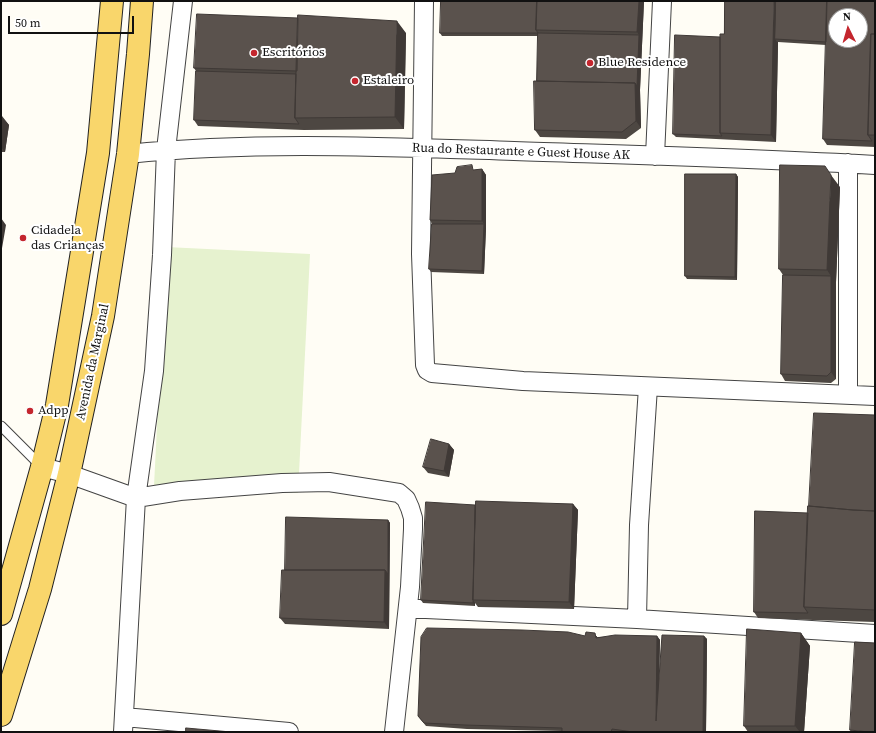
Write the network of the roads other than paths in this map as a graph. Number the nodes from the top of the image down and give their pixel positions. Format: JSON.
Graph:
{"nodes":[{"id":1,"x":112,"y":1,"type":"edge"},
{"id":2,"x":142,"y":1,"type":"edge"},
{"id":3,"x":183,"y":1,"type":"edge"},
{"id":4,"x":424,"y":1,"type":"edge"},
{"id":5,"x":662,"y":1,"type":"edge"},
{"id":6,"x":423,"y":148,"type":"junction"},
{"id":7,"x":166,"y":150,"type":"junction"},
{"id":8,"x":128,"y":154,"type":"junction"},
{"id":9,"x":655,"y":156,"type":"junction"},
{"id":10,"x":848,"y":163,"type":"junction"},
{"id":11,"x":875,"y":165,"type":"edge"},
{"id":12,"x":648,"y":388,"type":"junction"},
{"id":13,"x":848,"y":394,"type":"junction"},
{"id":14,"x":875,"y":396,"type":"edge"},
{"id":15,"x":1,"y":426,"type":"edge"},
{"id":16,"x":42,"y":467,"type":"junction"},
{"id":17,"x":69,"y":474,"type":"junction"},
{"id":18,"x":136,"y":498,"type":"junction"},
{"id":19,"x":408,"y":609,"type":"junction"},
{"id":20,"x":1,"y":614,"type":"edge"},
{"id":21,"x":637,"y":619,"type":"junction"},
{"id":22,"x":875,"y":634,"type":"edge"},
{"id":23,"x":1,"y":715,"type":"edge"},
{"id":24,"x":124,"y":724,"type":"edge"},
{"id":25,"x":289,"y":732,"type":"edge"},
{"id":26,"x":394,"y":732,"type":"edge"}],
"edges":[{"from":1,"to":16,"type":"main road","name":"Avenida da Marginal"},
{"from":2,"to":8,"type":"main road","name":"Avenida da Marginal"},
{"from":3,"to":7,"type":"street"},
{"from":4,"to":6,"type":"street"},
{"from":5,"to":9,"type":"street"},
{"from":6,"to":7,"type":"street","name":"Rua do Restaurante e Guest House AK"},
{"from":6,"to":9,"type":"street","name":"Rua do Restaurante e Guest House AK"},
{"from":6,"to":12,"type":"street"},
{"from":7,"to":8,"type":"street","name":"Rua do Restaurante e Guest House AK"},
{"from":7,"to":18,"type":"street"},
{"from":8,"to":17,"type":"main road","name":"Avenida da Marginal"},
{"from":9,"to":10,"type":"street","name":"Rua do Restaurante e Guest House AK"},
{"from":10,"to":11,"type":"street","name":"Rua do Restaurante e Guest House AK"},
{"from":10,"to":13,"type":"street"},
{"from":12,"to":13,"type":"street"},
{"from":12,"to":21,"type":"street"},
{"from":13,"to":14,"type":"street"},
{"from":15,"to":16,"type":"lane"},
{"from":16,"to":17,"type":"street"},
{"from":16,"to":20,"type":"main road","name":"Avenida da Marginal"},
{"from":17,"to":18,"type":"street"},
{"from":17,"to":23,"type":"main road","name":"Avenida da Marginal"},
{"from":18,"to":19,"type":"street"},
{"from":18,"to":24,"type":"street"},
{"from":19,"to":21,"type":"street"},
{"from":19,"to":26,"type":"street"},
{"from":21,"to":22,"type":"street"},
{"from":24,"to":25,"type":"street"}]}
